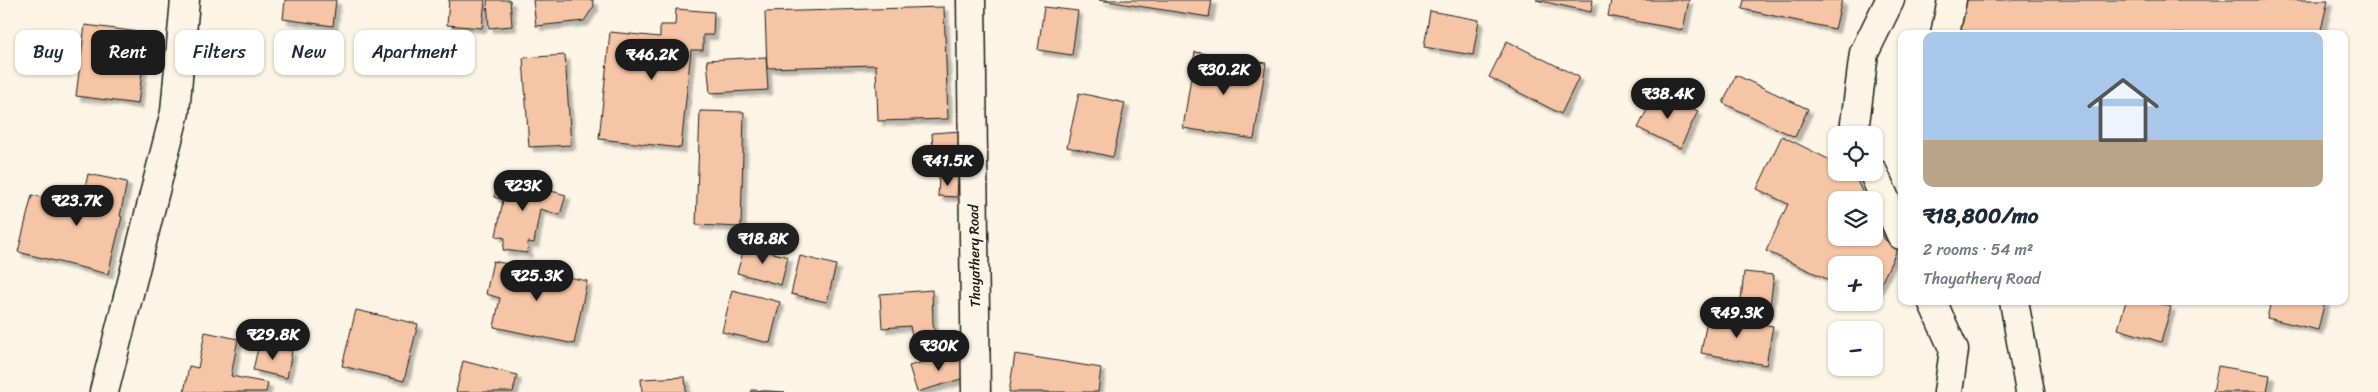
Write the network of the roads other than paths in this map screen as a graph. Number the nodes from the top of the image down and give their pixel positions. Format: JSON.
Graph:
{"nodes":[{"id":1,"x":186,"y":0,"type":"edge"},
{"id":2,"x":971,"y":0,"type":"edge"},
{"id":3,"x":1890,"y":0,"type":"edge"},
{"id":4,"x":1952,"y":0,"type":"edge"},
{"id":5,"x":1946,"y":30,"type":"edge"},
{"id":6,"x":1855,"y":126,"type":"edge"},
{"id":7,"x":1877,"y":181,"type":"edge"},
{"id":8,"x":1898,"y":228,"type":"edge"},
{"id":9,"x":1934,"y":305,"type":"edge"},
{"id":10,"x":2015,"y":305,"type":"edge"},
{"id":11,"x":104,"y":392,"type":"edge"},
{"id":12,"x":976,"y":392,"type":"edge"},
{"id":13,"x":1948,"y":392,"type":"edge"},
{"id":14,"x":2030,"y":392,"type":"edge"}],
"edges":[{"from":1,"to":11,"type":"street"},
{"from":2,"to":12,"type":"street","name":"Thayathery Road"},
{"from":3,"to":6,"type":"street"},
{"from":4,"to":5,"type":"street"},
{"from":7,"to":8,"type":"street"},
{"from":9,"to":13,"type":"street"},
{"from":10,"to":14,"type":"street"}]}
